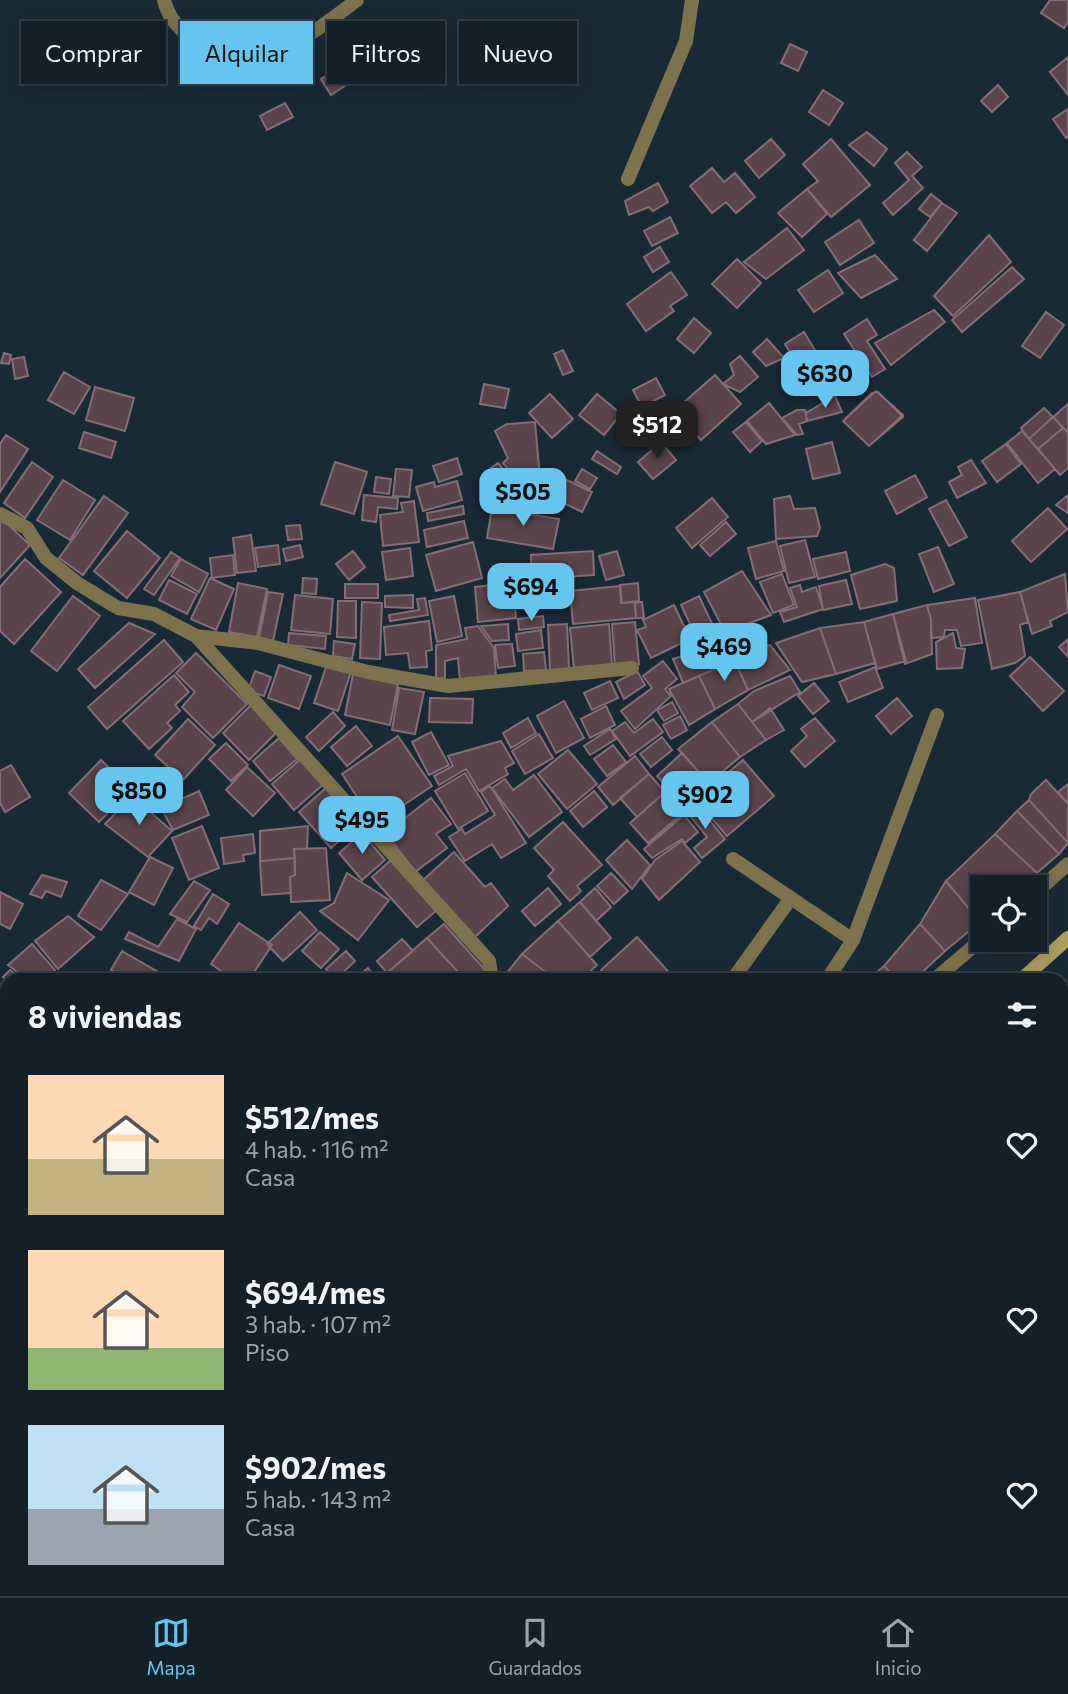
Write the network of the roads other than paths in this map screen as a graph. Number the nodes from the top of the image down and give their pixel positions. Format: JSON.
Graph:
{"nodes":[{"id":1,"x":164,"y":0,"type":"edge"},
{"id":2,"x":357,"y":0,"type":"edge"},
{"id":3,"x":692,"y":0,"type":"edge"},
{"id":4,"x":628,"y":179,"type":"dead end"},
{"id":5,"x":0,"y":514,"type":"edge"},
{"id":6,"x":196,"y":636,"type":"junction"},
{"id":7,"x":632,"y":668,"type":"dead end"},
{"id":8,"x":937,"y":715,"type":"dead end"},
{"id":9,"x":733,"y":859,"type":"dead end"},
{"id":10,"x":1068,"y":864,"type":"edge"},
{"id":11,"x":1047,"y":883,"type":"edge"},
{"id":12,"x":791,"y":898,"type":"junction"},
{"id":13,"x":1068,"y":938,"type":"edge"},
{"id":14,"x":853,"y":940,"type":"junction"},
{"id":15,"x":970,"y":949,"type":"edge"},
{"id":16,"x":491,"y":973,"type":"edge"},
{"id":17,"x":737,"y":973,"type":"edge"},
{"id":18,"x":832,"y":973,"type":"edge"},
{"id":19,"x":942,"y":973,"type":"edge"},
{"id":20,"x":1029,"y":973,"type":"edge"}],
"edges":[{"from":1,"to":2,"type":"street"},
{"from":3,"to":4,"type":"street"},
{"from":5,"to":6,"type":"street"},
{"from":6,"to":7,"type":"street"},
{"from":6,"to":16,"type":"street"},
{"from":8,"to":14,"type":"street"},
{"from":9,"to":12,"type":"street"},
{"from":10,"to":11,"type":"street"},
{"from":12,"to":14,"type":"street"},
{"from":12,"to":17,"type":"street"},
{"from":13,"to":20,"type":"main road"},
{"from":14,"to":18,"type":"street"},
{"from":15,"to":19,"type":"street"}]}
